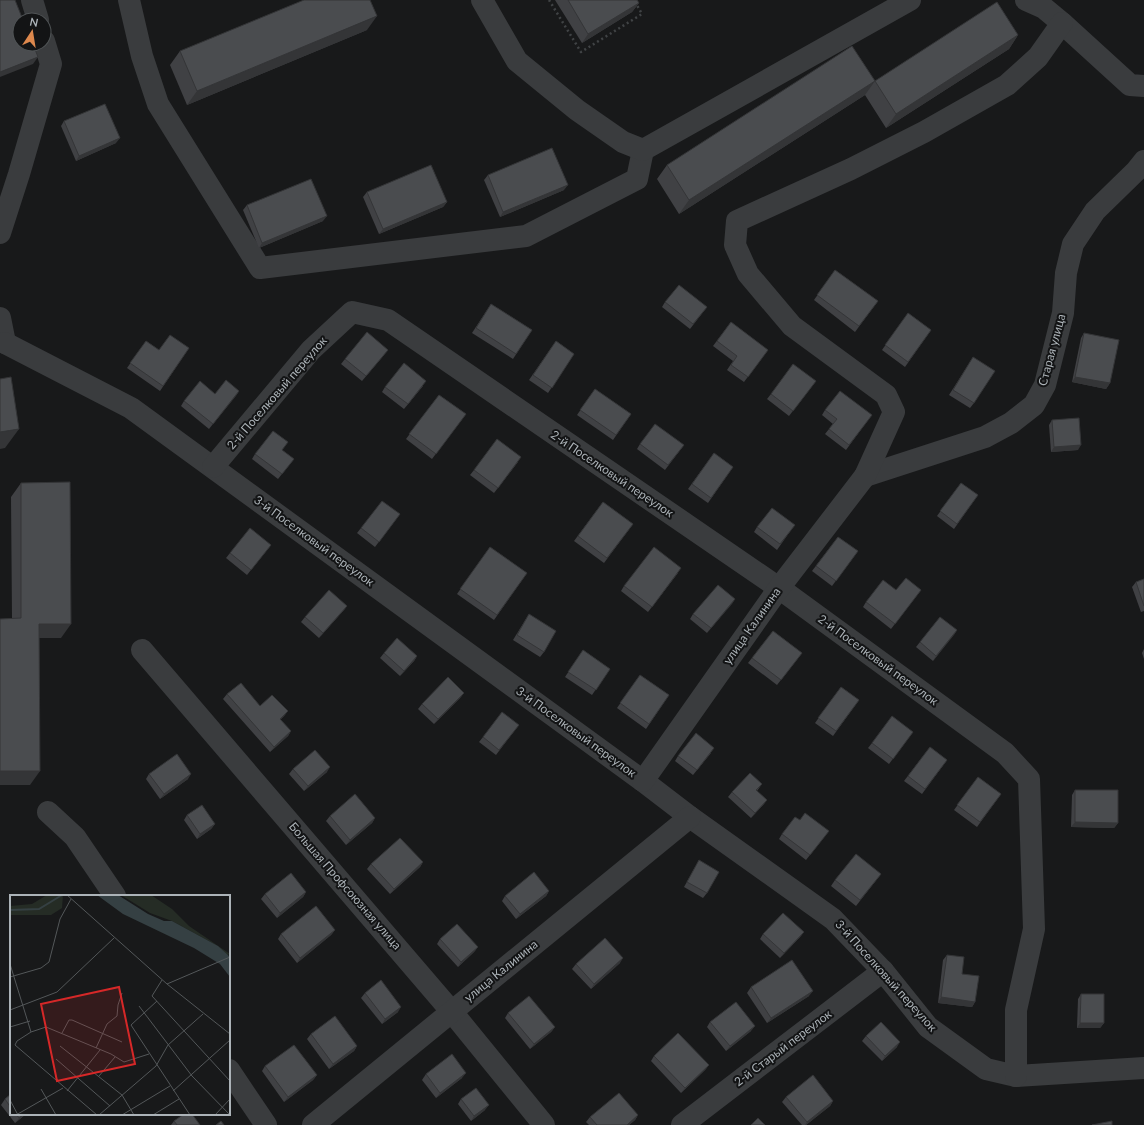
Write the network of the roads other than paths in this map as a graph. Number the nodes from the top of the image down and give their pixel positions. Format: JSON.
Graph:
{"nodes":[{"id":1,"x":32,"y":0,"type":"edge"},
{"id":2,"x":129,"y":0,"type":"edge"},
{"id":3,"x":482,"y":0,"type":"edge"},
{"id":4,"x":910,"y":0,"type":"edge"},
{"id":5,"x":1026,"y":0,"type":"edge"},
{"id":6,"x":36,"y":12,"type":"edge"},
{"id":7,"x":1062,"y":23,"type":"junction"},
{"id":8,"x":47,"y":52,"type":"edge"},
{"id":9,"x":1144,"y":86,"type":"edge"},
{"id":10,"x":643,"y":150,"type":"junction"},
{"id":11,"x":1144,"y":161,"type":"edge"},
{"id":12,"x":0,"y":233,"type":"edge"},
{"id":13,"x":0,"y":318,"type":"edge"},
{"id":14,"x":3,"y":343,"type":"edge"},
{"id":15,"x":213,"y":467,"type":"junction"},
{"id":16,"x":865,"y":476,"type":"junction"},
{"id":17,"x":779,"y":588,"type":"junction"},
{"id":18,"x":142,"y":650,"type":"dead end"},
{"id":19,"x":643,"y":781,"type":"junction"},
{"id":20,"x":48,"y":812,"type":"dead end"},
{"id":21,"x":690,"y":817,"type":"junction"},
{"id":22,"x":113,"y":895,"type":"edge"},
{"id":23,"x":884,"y":971,"type":"junction"},
{"id":24,"x":452,"y":1012,"type":"junction"},
{"id":25,"x":1144,"y":1068,"type":"edge"},
{"id":26,"x":230,"y":1071,"type":"edge"},
{"id":27,"x":1016,"y":1076,"type":"junction"},
{"id":28,"x":266,"y":1125,"type":"edge"},
{"id":29,"x":313,"y":1125,"type":"edge"},
{"id":30,"x":544,"y":1125,"type":"edge"},
{"id":31,"x":682,"y":1125,"type":"edge"}],
"edges":[{"from":1,"to":6,"type":"street"},
{"from":2,"to":10,"type":"street"},
{"from":3,"to":10,"type":"street"},
{"from":4,"to":10,"type":"street"},
{"from":5,"to":7,"type":"street"},
{"from":7,"to":9,"type":"street"},
{"from":7,"to":16,"type":"street","name":"улица Калинина"},
{"from":8,"to":12,"type":"street"},
{"from":11,"to":16,"type":"street","name":"Старая улица"},
{"from":13,"to":14,"type":"street"},
{"from":14,"to":15,"type":"street","name":"3-й Поселковый переулок"},
{"from":15,"to":17,"type":"street","name":"2-й Поселковый переулок"},
{"from":15,"to":19,"type":"street","name":"3-й Поселковый переулок"},
{"from":16,"to":17,"type":"street","name":"улица Калинина"},
{"from":17,"to":19,"type":"street","name":"улица Калинина"},
{"from":17,"to":27,"type":"street","name":"2-й Поселковый переулок"},
{"from":18,"to":24,"type":"street","name":"Большая Профсоюзная улица"},
{"from":19,"to":21,"type":"street","name":"3-й Поселковый переулок"},
{"from":20,"to":22,"type":"street"},
{"from":21,"to":23,"type":"street","name":"3-й Поселковый переулок"},
{"from":21,"to":24,"type":"street","name":"улица Калинина"},
{"from":23,"to":27,"type":"street","name":"3-й Поселковый переулок"},
{"from":23,"to":31,"type":"street","name":"2-й Старый переулок"},
{"from":24,"to":29,"type":"street","name":"улица Калинина"},
{"from":24,"to":30,"type":"street","name":"Большая Профсоюзная улица"},
{"from":25,"to":27,"type":"street","name":"3-й Поселковый переулок"},
{"from":26,"to":28,"type":"street"}]}
